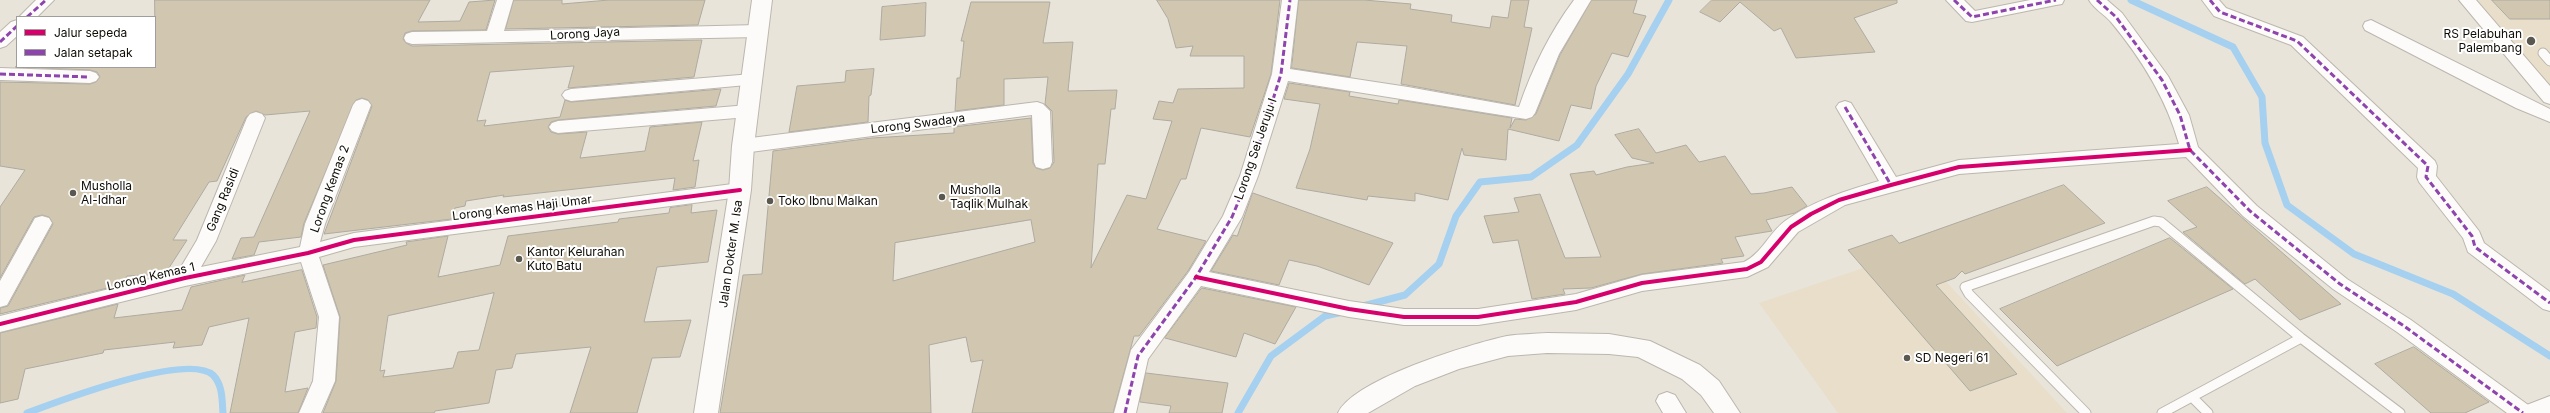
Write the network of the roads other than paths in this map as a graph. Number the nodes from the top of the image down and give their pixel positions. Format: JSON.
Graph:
{"nodes":[{"id":1,"x":46,"y":0,"type":"edge"},
{"id":2,"x":505,"y":0,"type":"edge"},
{"id":3,"x":762,"y":0,"type":"edge"},
{"id":4,"x":1290,"y":0,"type":"edge"},
{"id":5,"x":1583,"y":0,"type":"edge"},
{"id":6,"x":1954,"y":0,"type":"edge"},
{"id":7,"x":2056,"y":0,"type":"edge"},
{"id":8,"x":2097,"y":0,"type":"edge"},
{"id":9,"x":2210,"y":0,"type":"edge"},
{"id":10,"x":2467,"y":0,"type":"edge"},
{"id":11,"x":28,"y":16,"type":"edge"},
{"id":12,"x":2371,"y":26,"type":"dead end"},
{"id":13,"x":16,"y":27,"type":"edge"},
{"id":14,"x":758,"y":31,"type":"junction"},
{"id":15,"x":493,"y":37,"type":"junction"},
{"id":16,"x":412,"y":38,"type":"dead end"},
{"id":17,"x":0,"y":42,"type":"edge"},
{"id":18,"x":2543,"y":53,"type":"dead end"},
{"id":19,"x":2550,"y":61,"type":"edge"},
{"id":20,"x":0,"y":74,"type":"edge"},
{"id":21,"x":1281,"y":74,"type":"junction"},
{"id":22,"x":90,"y":77,"type":"dead end"},
{"id":23,"x":752,"y":80,"type":"junction"},
{"id":24,"x":571,"y":95,"type":"dead end"},
{"id":25,"x":2550,"y":98,"type":"edge"},
{"id":26,"x":362,"y":105,"type":"dead end"},
{"id":27,"x":1846,"y":107,"type":"dead end"},
{"id":28,"x":748,"y":112,"type":"junction"},
{"id":29,"x":2550,"y":116,"type":"edge"},
{"id":30,"x":256,"y":118,"type":"dead end"},
{"id":31,"x":558,"y":127,"type":"dead end"},
{"id":32,"x":743,"y":146,"type":"junction"},
{"id":33,"x":2190,"y":150,"type":"junction"},
{"id":34,"x":1043,"y":162,"type":"dead end"},
{"id":35,"x":1891,"y":185,"type":"junction"},
{"id":36,"x":740,"y":190,"type":"junction"},
{"id":37,"x":42,"y":223,"type":"dead end"},
{"id":38,"x":308,"y":253,"type":"junction"},
{"id":39,"x":1196,"y":277,"type":"junction"},
{"id":40,"x":185,"y":278,"type":"junction"},
{"id":41,"x":0,"y":299,"type":"edge"},
{"id":42,"x":2550,"y":303,"type":"edge"},
{"id":43,"x":0,"y":324,"type":"edge"},
{"id":44,"x":2301,"y":338,"type":"junction"},
{"id":45,"x":2192,"y":397,"type":"junction"},
{"id":46,"x":2550,"y":406,"type":"edge"},
{"id":47,"x":310,"y":413,"type":"edge"},
{"id":48,"x":706,"y":413,"type":"edge"},
{"id":49,"x":1125,"y":413,"type":"edge"},
{"id":50,"x":1350,"y":413,"type":"edge"},
{"id":51,"x":1728,"y":413,"type":"edge"},
{"id":52,"x":2086,"y":413,"type":"edge"},
{"id":53,"x":2162,"y":413,"type":"edge"},
{"id":54,"x":2208,"y":413,"type":"edge"},
{"id":55,"x":2400,"y":413,"type":"edge"},
{"id":56,"x":2523,"y":413,"type":"edge"},
{"id":57,"x":2533,"y":413,"type":"edge"}],
"edges":[{"from":1,"to":11,"type":"street"},
{"from":2,"to":15,"type":"street"},
{"from":3,"to":14,"type":"street","name":"Jalan Dokter M. Isa"},
{"from":4,"to":21,"type":"street","name":"Lorong Sei Jeruju I"},
{"from":5,"to":21,"type":"street"},
{"from":6,"to":7,"type":"street"},
{"from":8,"to":33,"type":"street"},
{"from":9,"to":42,"type":"street"},
{"from":10,"to":25,"type":"street"},
{"from":12,"to":29,"type":"street"},
{"from":13,"to":17,"type":"street"},
{"from":14,"to":15,"type":"street","name":"Lorong Jaya"},
{"from":14,"to":23,"type":"street","name":"Jalan Dokter M. Isa"},
{"from":15,"to":16,"type":"street","name":"Lorong Jaya"},
{"from":18,"to":19,"type":"lane"},
{"from":20,"to":22,"type":"street"},
{"from":21,"to":39,"type":"street","name":"Lorong Sei Jeruju I"},
{"from":23,"to":24,"type":"street"},
{"from":23,"to":28,"type":"street","name":"Jalan Dokter M. Isa"},
{"from":26,"to":38,"type":"street","name":"Lorong Kemas 2"},
{"from":27,"to":35,"type":"street"},
{"from":28,"to":31,"type":"street"},
{"from":28,"to":32,"type":"street","name":"Jalan Dokter M. Isa"},
{"from":30,"to":40,"type":"street","name":"Gang Rasidi"},
{"from":32,"to":34,"type":"street","name":"Lorong Swadaya"},
{"from":32,"to":36,"type":"street","name":"Jalan Dokter M. Isa"},
{"from":33,"to":35,"type":"street"},
{"from":33,"to":56,"type":"street"},
{"from":35,"to":39,"type":"street"},
{"from":36,"to":38,"type":"street","name":"Lorong Kemas Haji Umar"},
{"from":36,"to":48,"type":"street","name":"Jalan Dokter M. Isa"},
{"from":37,"to":41,"type":"street"},
{"from":38,"to":40,"type":"street","name":"Lorong Kemas 1"},
{"from":38,"to":47,"type":"street"},
{"from":39,"to":49,"type":"street","name":"Lorong Sei Jeruju I"},
{"from":40,"to":43,"type":"street","name":"Lorong Kemas 1"},
{"from":44,"to":45,"type":"lane"},
{"from":44,"to":52,"type":"lane"},
{"from":44,"to":55,"type":"lane"},
{"from":45,"to":53,"type":"lane"},
{"from":45,"to":54,"type":"lane"},
{"from":46,"to":57,"type":"street"},
{"from":50,"to":51,"type":"street"}]}
